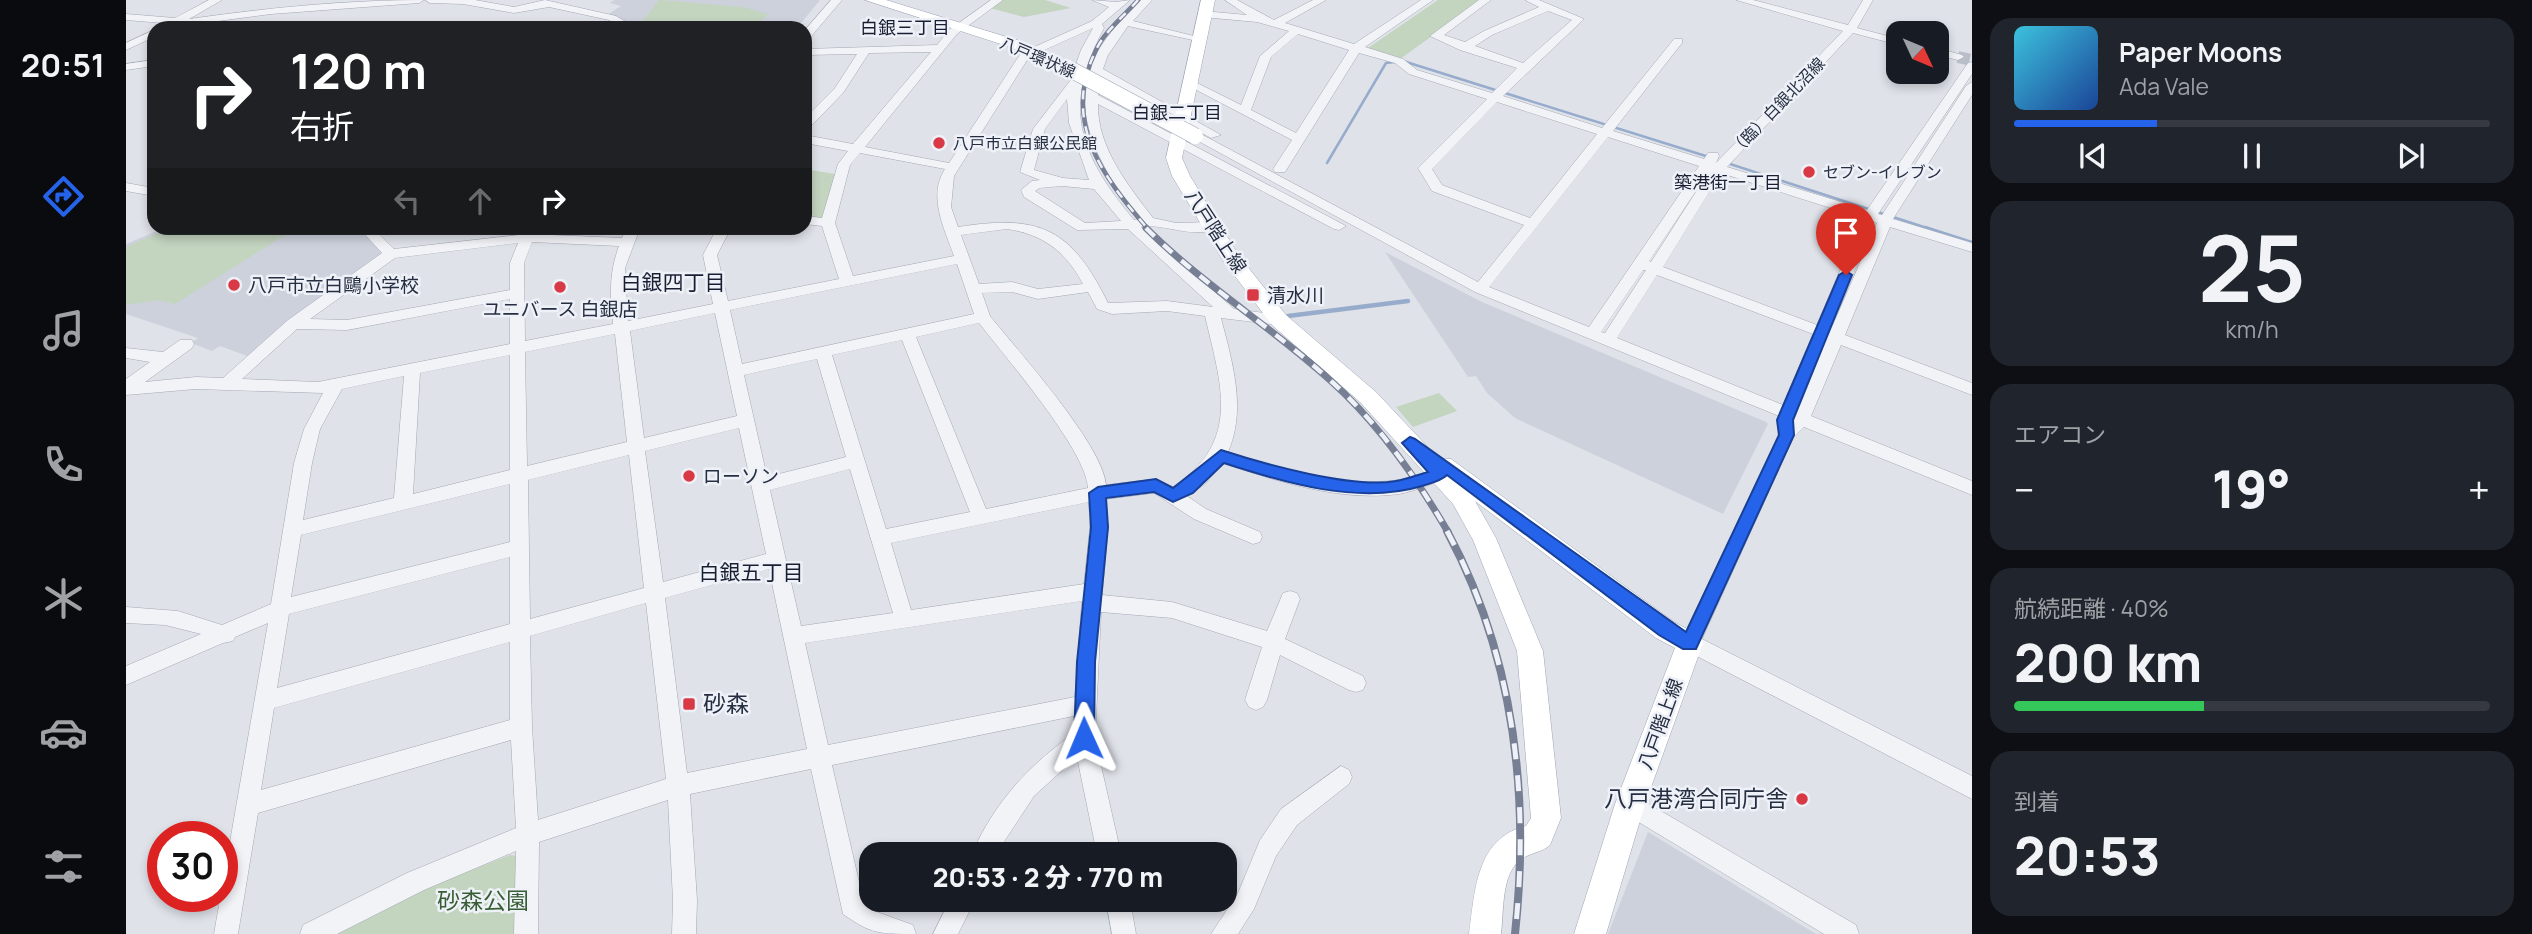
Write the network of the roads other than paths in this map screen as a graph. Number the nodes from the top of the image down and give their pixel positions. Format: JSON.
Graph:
{"nodes":[{"id":1,"x":217,"y":0,"type":"edge"},
{"id":2,"x":419,"y":0,"type":"edge"},
{"id":3,"x":430,"y":0,"type":"edge"},
{"id":4,"x":533,"y":0,"type":"edge"},
{"id":5,"x":836,"y":0,"type":"edge"},
{"id":6,"x":872,"y":0,"type":"edge"},
{"id":7,"x":998,"y":0,"type":"edge"},
{"id":8,"x":1097,"y":0,"type":"edge"},
{"id":9,"x":1147,"y":0,"type":"edge"},
{"id":10,"x":1230,"y":0,"type":"edge"},
{"id":11,"x":1321,"y":0,"type":"edge"},
{"id":12,"x":1428,"y":0,"type":"edge"},
{"id":13,"x":1486,"y":0,"type":"edge"},
{"id":14,"x":1528,"y":0,"type":"edge"},
{"id":15,"x":1741,"y":0,"type":"edge"},
{"id":16,"x":1855,"y":0,"type":"edge"},
{"id":17,"x":1868,"y":0,"type":"edge"},
{"id":18,"x":1121,"y":3,"type":"edge"},
{"id":19,"x":549,"y":4,"type":"junction"},
{"id":20,"x":1205,"y":7,"type":"edge"},
{"id":21,"x":1546,"y":8,"type":"junction"},
{"id":22,"x":233,"y":16,"type":"edge"},
{"id":23,"x":126,"y":17,"type":"edge"},
{"id":24,"x":1262,"y":20,"type":"junction"},
{"id":25,"x":176,"y":21,"type":"junction"},
{"id":26,"x":618,"y":21,"type":"edge"},
{"id":27,"x":1124,"y":22,"type":"junction"},
{"id":28,"x":1096,"y":23,"type":"junction"},
{"id":29,"x":1275,"y":24,"type":"junction"},
{"id":30,"x":958,"y":27,"type":"junction"},
{"id":31,"x":1846,"y":28,"type":"junction"},
{"id":32,"x":812,"y":29,"type":"edge"},
{"id":33,"x":1297,"y":30,"type":"junction"},
{"id":34,"x":147,"y":36,"type":"edge"},
{"id":35,"x":1886,"y":38,"type":"edge"},
{"id":36,"x":1198,"y":40,"type":"junction"},
{"id":37,"x":1678,"y":41,"type":"dead end"},
{"id":38,"x":126,"y":47,"type":"edge"},
{"id":39,"x":940,"y":48,"type":"junction"},
{"id":40,"x":1356,"y":48,"type":"junction"},
{"id":41,"x":1464,"y":48,"type":"junction"},
{"id":42,"x":1031,"y":50,"type":"junction"},
{"id":43,"x":865,"y":51,"type":"junction"},
{"id":44,"x":812,"y":52,"type":"edge"},
{"id":45,"x":1950,"y":55,"type":"edge"},
{"id":46,"x":1958,"y":57,"type":"tunnel mouth"},
{"id":47,"x":147,"y":64,"type":"edge"},
{"id":48,"x":1972,"y":65,"type":"edge"},
{"id":49,"x":126,"y":67,"type":"edge"},
{"id":50,"x":1525,"y":67,"type":"junction"},
{"id":51,"x":1095,"y":69,"type":"junction"},
{"id":52,"x":1070,"y":76,"type":"junction"},
{"id":53,"x":1189,"y":83,"type":"junction"},
{"id":54,"x":1972,"y":86,"type":"edge"},
{"id":55,"x":1091,"y":96,"type":"junction"},
{"id":56,"x":1496,"y":97,"type":"junction"},
{"id":57,"x":1245,"y":111,"type":"junction"},
{"id":58,"x":1182,"y":117,"type":"junction"},
{"id":59,"x":812,"y":118,"type":"edge"},
{"id":60,"x":1607,"y":131,"type":"junction"},
{"id":61,"x":1186,"y":137,"type":"junction"},
{"id":62,"x":1299,"y":139,"type":"junction"},
{"id":63,"x":812,"y":140,"type":"edge"},
{"id":64,"x":855,"y":149,"type":"junction"},
{"id":65,"x":1713,"y":165,"type":"junction"},
{"id":66,"x":952,"y":167,"type":"junction"},
{"id":67,"x":1280,"y":169,"type":"junction"},
{"id":68,"x":1062,"y":182,"type":"junction"},
{"id":69,"x":1098,"y":185,"type":"junction"},
{"id":70,"x":126,"y":187,"type":"edge"},
{"id":71,"x":147,"y":191,"type":"edge"},
{"id":72,"x":1877,"y":219,"type":"junction"},
{"id":73,"x":812,"y":221,"type":"edge"},
{"id":74,"x":1147,"y":221,"type":"junction"},
{"id":75,"x":828,"y":223,"type":"junction"},
{"id":76,"x":1534,"y":224,"type":"junction"},
{"id":77,"x":1130,"y":225,"type":"junction"},
{"id":78,"x":1212,"y":226,"type":"junction"},
{"id":79,"x":952,"y":232,"type":"junction"},
{"id":80,"x":373,"y":235,"type":"edge"},
{"id":81,"x":496,"y":235,"type":"edge"},
{"id":82,"x":508,"y":235,"type":"edge"},
{"id":83,"x":629,"y":235,"type":"edge"},
{"id":84,"x":720,"y":235,"type":"edge"},
{"id":85,"x":527,"y":238,"type":"junction"},
{"id":86,"x":1972,"y":248,"type":"edge"},
{"id":87,"x":391,"y":254,"type":"junction"},
{"id":88,"x":961,"y":259,"type":"junction"},
{"id":89,"x":1648,"y":266,"type":"junction"},
{"id":90,"x":1440,"y":269,"type":"junction"},
{"id":91,"x":847,"y":281,"type":"junction"},
{"id":92,"x":1093,"y":287,"type":"junction"},
{"id":93,"x":972,"y":289,"type":"junction"},
{"id":94,"x":1480,"y":289,"type":"junction"},
{"id":95,"x":517,"y":293,"type":"junction"},
{"id":96,"x":721,"y":307,"type":"junction"},
{"id":97,"x":1212,"y":312,"type":"junction"},
{"id":98,"x":1236,"y":315,"type":"junction"},
{"id":99,"x":983,"y":317,"type":"junction"},
{"id":100,"x":1279,"y":320,"type":"junction"},
{"id":101,"x":293,"y":324,"type":"junction"},
{"id":102,"x":620,"y":328,"type":"junction"},
{"id":103,"x":1821,"y":332,"type":"junction"},
{"id":104,"x":906,"y":334,"type":"junction"},
{"id":105,"x":1599,"y":339,"type":"junction"},
{"id":106,"x":1837,"y":339,"type":"junction"},
{"id":107,"x":186,"y":344,"type":"dead end"},
{"id":108,"x":518,"y":350,"type":"junction"},
{"id":109,"x":823,"y":352,"type":"junction"},
{"id":110,"x":126,"y":353,"type":"edge"},
{"id":111,"x":164,"y":358,"type":"junction"},
{"id":112,"x":412,"y":371,"type":"junction"},
{"id":113,"x":735,"y":371,"type":"junction"},
{"id":114,"x":336,"y":384,"type":"junction"},
{"id":115,"x":226,"y":385,"type":"junction"},
{"id":116,"x":126,"y":388,"type":"edge"},
{"id":117,"x":1972,"y":389,"type":"edge"},
{"id":118,"x":746,"y":420,"type":"junction"},
{"id":119,"x":1792,"y":422,"type":"junction"},
{"id":120,"x":1410,"y":443,"type":"junction"},
{"id":121,"x":634,"y":446,"type":"junction"},
{"id":122,"x":1221,"y":456,"type":"junction"},
{"id":123,"x":855,"y":461,"type":"junction"},
{"id":124,"x":518,"y":474,"type":"junction"},
{"id":125,"x":1440,"y":474,"type":"junction"},
{"id":126,"x":760,"y":486,"type":"junction"},
{"id":127,"x":1972,"y":488,"type":"edge"},
{"id":128,"x":1098,"y":493,"type":"junction"},
{"id":129,"x":1173,"y":496,"type":"junction"},
{"id":130,"x":1972,"y":496,"type":"edge"},
{"id":131,"x":403,"y":503,"type":"junction"},
{"id":132,"x":981,"y":517,"type":"junction"},
{"id":133,"x":293,"y":530,"type":"junction"},
{"id":134,"x":1253,"y":537,"type":"dead end"},
{"id":135,"x":881,"y":538,"type":"junction"},
{"id":136,"x":520,"y":547,"type":"junction"},
{"id":137,"x":776,"y":559,"type":"junction"},
{"id":138,"x":652,"y":594,"type":"junction"},
{"id":139,"x":1093,"y":596,"type":"junction"},
{"id":140,"x":1290,"y":599,"type":"dead end"},
{"id":141,"x":282,"y":608,"type":"junction"},
{"id":142,"x":126,"y":615,"type":"edge"},
{"id":143,"x":904,"y":618,"type":"junction"},
{"id":144,"x":522,"y":629,"type":"junction"},
{"id":145,"x":226,"y":635,"type":"junction"},
{"id":146,"x":793,"y":636,"type":"junction"},
{"id":147,"x":1690,"y":643,"type":"junction"},
{"id":148,"x":1272,"y":645,"type":"junction"},
{"id":149,"x":126,"y":676,"type":"edge"},
{"id":150,"x":1356,"y":683,"type":"dead end"},
{"id":151,"x":1256,"y":700,"type":"dead end"},
{"id":152,"x":265,"y":701,"type":"junction"},
{"id":153,"x":1083,"y":705,"type":"junction"},
{"id":154,"x":521,"y":727,"type":"junction"},
{"id":155,"x":1084,"y":738,"type":"junction"},
{"id":156,"x":819,"y":756,"type":"junction"},
{"id":157,"x":1341,"y":777,"type":"dead end"},
{"id":158,"x":678,"y":786,"type":"junction"},
{"id":159,"x":1972,"y":788,"type":"edge"},
{"id":160,"x":1630,"y":803,"type":"junction"},
{"id":161,"x":250,"y":804,"type":"junction"},
{"id":162,"x":528,"y":836,"type":"junction"},
{"id":163,"x":990,"y":842,"type":"edge"},
{"id":164,"x":1106,"y":842,"type":"edge"},
{"id":165,"x":957,"y":912,"type":"edge"},
{"id":166,"x":1120,"y":912,"type":"edge"},
{"id":167,"x":226,"y":934,"type":"edge"},
{"id":168,"x":312,"y":934,"type":"edge"},
{"id":169,"x":526,"y":934,"type":"edge"},
{"id":170,"x":684,"y":934,"type":"edge"},
{"id":171,"x":904,"y":934,"type":"edge"},
{"id":172,"x":945,"y":934,"type":"edge"},
{"id":173,"x":1124,"y":934,"type":"edge"},
{"id":174,"x":1223,"y":934,"type":"edge"},
{"id":175,"x":1485,"y":934,"type":"edge"},
{"id":176,"x":1590,"y":934,"type":"edge"},
{"id":177,"x":1847,"y":934,"type":"edge"}],
"edges":[{"from":1,"to":25,"type":"street"},
{"from":2,"to":22,"type":"street"},
{"from":3,"to":19,"type":"street"},
{"from":4,"to":19,"type":"street"},
{"from":5,"to":32,"type":"street"},
{"from":6,"to":30,"type":"main road","name":"八戸環状線"},
{"from":7,"to":30,"type":"street"},
{"from":8,"to":18,"type":"street"},
{"from":9,"to":27,"type":"street"},
{"from":10,"to":24,"type":"street"},
{"from":11,"to":29,"type":"street"},
{"from":12,"to":40,"type":"street"},
{"from":13,"to":41,"type":"street"},
{"from":14,"to":21,"type":"street"},
{"from":15,"to":31,"type":"street"},
{"from":16,"to":31,"type":"street","name":"（臨）白銀北沼線"},
{"from":17,"to":31,"type":"street","name":"（臨）白銀北沼線"},
{"from":18,"to":28,"type":"street"},
{"from":19,"to":26,"type":"street"},
{"from":20,"to":24,"type":"street"},
{"from":20,"to":36,"type":"main road","name":"八戸階上線"},
{"from":21,"to":41,"type":"street"},
{"from":21,"to":50,"type":"street"},
{"from":22,"to":25,"type":"street"},
{"from":23,"to":25,"type":"street"},
{"from":24,"to":29,"type":"street"},
{"from":27,"to":36,"type":"street"},
{"from":27,"to":51,"type":"street"},
{"from":28,"to":42,"type":"street"},
{"from":28,"to":52,"type":"street"},
{"from":29,"to":33,"type":"street"},
{"from":30,"to":39,"type":"street"},
{"from":30,"to":42,"type":"main road","name":"八戸環状線"},
{"from":31,"to":35,"type":"street"},
{"from":31,"to":65,"type":"street","name":"（臨）白銀北沼線"},
{"from":33,"to":40,"type":"street"},
{"from":33,"to":57,"type":"street"},
{"from":34,"to":38,"type":"street"},
{"from":36,"to":53,"type":"main road","name":"八戸階上線"},
{"from":37,"to":60,"type":"street"},
{"from":39,"to":43,"type":"street"},
{"from":39,"to":64,"type":"street"},
{"from":40,"to":56,"type":"street"},
{"from":40,"to":62,"type":"street"},
{"from":41,"to":50,"type":"street"},
{"from":42,"to":52,"type":"main road","name":"八戸環状線"},
{"from":42,"to":66,"type":"street"},
{"from":43,"to":44,"type":"street"},
{"from":43,"to":59,"type":"street"},
{"from":45,"to":46,"type":"street"},
{"from":47,"to":49,"type":"street"},
{"from":48,"to":72,"type":"street"},
{"from":50,"to":56,"type":"street"},
{"from":51,"to":55,"type":"street"},
{"from":51,"to":58,"type":"street"},
{"from":52,"to":61,"type":"main road","name":"八戸環状線","bridge":true},
{"from":52,"to":68,"type":"street"},
{"from":52,"to":69,"type":"street"},
{"from":53,"to":57,"type":"street"},
{"from":53,"to":58,"type":"main road","name":"八戸階上線"},
{"from":54,"to":72,"type":"street"},
{"from":55,"to":61,"type":"street"},
{"from":55,"to":74,"type":"street"},
{"from":56,"to":60,"type":"street"},
{"from":56,"to":76,"type":"street"},
{"from":57,"to":62,"type":"street"},
{"from":58,"to":61,"type":"main road","name":"八戸階上線"},
{"from":58,"to":67,"type":"street"},
{"from":60,"to":65,"type":"street"},
{"from":60,"to":76,"type":"street"},
{"from":61,"to":78,"type":"main road","name":"八戸階上線"},
{"from":61,"to":90,"type":"street"},
{"from":62,"to":67,"type":"street"},
{"from":63,"to":64,"type":"street"},
{"from":64,"to":66,"type":"street"},
{"from":64,"to":75,"type":"street"},
{"from":65,"to":72,"type":"street"},
{"from":65,"to":89,"type":"street","name":"（臨）白銀北沼線"},
{"from":66,"to":79,"type":"street"},
{"from":67,"to":90,"type":"street"},
{"from":68,"to":69,"type":"street"},
{"from":68,"to":77,"type":"street"},
{"from":69,"to":77,"type":"street"},
{"from":70,"to":71,"type":"street"},
{"from":72,"to":86,"type":"street"},
{"from":72,"to":103,"type":"street"},
{"from":72,"to":106,"type":"street"},
{"from":73,"to":75,"type":"street"},
{"from":74,"to":77,"type":"street"},
{"from":74,"to":78,"type":"street"},
{"from":75,"to":91,"type":"street"},
{"from":76,"to":94,"type":"street"},
{"from":77,"to":98,"type":"street"},
{"from":78,"to":100,"type":"main road","name":"八戸階上線"},
{"from":79,"to":88,"type":"street"},
{"from":79,"to":92,"type":"street"},
{"from":80,"to":87,"type":"street"},
{"from":81,"to":87,"type":"street"},
{"from":82,"to":85,"type":"street"},
{"from":83,"to":85,"type":"street"},
{"from":83,"to":102,"type":"street"},
{"from":84,"to":96,"type":"street"},
{"from":85,"to":95,"type":"street"},
{"from":87,"to":101,"type":"street"},
{"from":88,"to":91,"type":"street"},
{"from":88,"to":93,"type":"street"},
{"from":89,"to":103,"type":"street"},
{"from":89,"to":105,"type":"street","name":"（臨）白銀北沼線"},
{"from":90,"to":94,"type":"street"},
{"from":91,"to":96,"type":"street"},
{"from":92,"to":93,"type":"street"},
{"from":92,"to":97,"type":"street"},
{"from":93,"to":99,"type":"street"},
{"from":94,"to":105,"type":"street"},
{"from":95,"to":101,"type":"street"},
{"from":95,"to":108,"type":"street"},
{"from":96,"to":102,"type":"street"},
{"from":96,"to":113,"type":"street"},
{"from":97,"to":98,"type":"street"},
{"from":97,"to":122,"type":"street"},
{"from":98,"to":100,"type":"street"},
{"from":99,"to":104,"type":"street"},
{"from":99,"to":128,"type":"street"},
{"from":100,"to":120,"type":"main road","name":"八戸階上線"},
{"from":101,"to":115,"type":"street"},
{"from":102,"to":108,"type":"street"},
{"from":102,"to":121,"type":"street"},
{"from":103,"to":106,"type":"street"},
{"from":103,"to":119,"type":"street"},
{"from":104,"to":109,"type":"street"},
{"from":104,"to":132,"type":"street"},
{"from":105,"to":119,"type":"street"},
{"from":106,"to":117,"type":"street"},
{"from":106,"to":119,"type":"street"},
{"from":107,"to":111,"type":"street"},
{"from":108,"to":112,"type":"street"},
{"from":108,"to":124,"type":"street"},
{"from":109,"to":113,"type":"street"},
{"from":109,"to":123,"type":"street"},
{"from":110,"to":111,"type":"street"},
{"from":111,"to":116,"type":"street"},
{"from":112,"to":114,"type":"street"},
{"from":112,"to":131,"type":"street"},
{"from":113,"to":118,"type":"street"},
{"from":114,"to":115,"type":"street"},
{"from":114,"to":133,"type":"street"},
{"from":115,"to":116,"type":"street"},
{"from":118,"to":121,"type":"street"},
{"from":118,"to":126,"type":"street"},
{"from":119,"to":127,"type":"street"},
{"from":119,"to":130,"type":"street"},
{"from":119,"to":147,"type":"street"},
{"from":120,"to":125,"type":"main road","name":"八戸階上線"},
{"from":120,"to":147,"type":"main road","name":"八戸階上線"},
{"from":121,"to":124,"type":"street"},
{"from":121,"to":138,"type":"street"},
{"from":122,"to":125,"type":"street"},
{"from":122,"to":129,"type":"street"},
{"from":123,"to":126,"type":"street"},
{"from":123,"to":135,"type":"street"},
{"from":124,"to":131,"type":"street"},
{"from":124,"to":136,"type":"street"},
{"from":125,"to":175,"type":"main road","name":"八戸階上線"},
{"from":126,"to":137,"type":"street"},
{"from":128,"to":129,"type":"street"},
{"from":128,"to":132,"type":"street"},
{"from":128,"to":139,"type":"street"},
{"from":129,"to":134,"type":"street"},
{"from":131,"to":133,"type":"street"},
{"from":132,"to":135,"type":"street"},
{"from":133,"to":141,"type":"street"},
{"from":135,"to":143,"type":"street"},
{"from":136,"to":141,"type":"street"},
{"from":136,"to":144,"type":"street"},
{"from":137,"to":138,"type":"street"},
{"from":137,"to":146,"type":"street"},
{"from":138,"to":144,"type":"street"},
{"from":138,"to":158,"type":"street"},
{"from":139,"to":143,"type":"street"},
{"from":139,"to":148,"type":"street"},
{"from":139,"to":153,"type":"street"},
{"from":140,"to":148,"type":"street"},
{"from":141,"to":145,"type":"street"},
{"from":141,"to":152,"type":"street"},
{"from":142,"to":145,"type":"street"},
{"from":143,"to":146,"type":"street"},
{"from":144,"to":152,"type":"street"},
{"from":144,"to":154,"type":"street"},
{"from":145,"to":149,"type":"street"},
{"from":146,"to":156,"type":"street"},
{"from":147,"to":159,"type":"street"},
{"from":147,"to":160,"type":"main road","name":"八戸階上線"},
{"from":148,"to":150,"type":"street"},
{"from":148,"to":151,"type":"street"},
{"from":152,"to":161,"type":"street"},
{"from":153,"to":155,"type":"street"},
{"from":153,"to":156,"type":"street"},
{"from":154,"to":161,"type":"street"},
{"from":154,"to":162,"type":"street"},
{"from":155,"to":163,"type":"street"},
{"from":155,"to":164,"type":"street"},
{"from":156,"to":158,"type":"street"},
{"from":156,"to":171,"type":"street"},
{"from":157,"to":174,"type":"street"},
{"from":158,"to":162,"type":"street"},
{"from":158,"to":170,"type":"street"},
{"from":160,"to":176,"type":"main road","name":"八戸階上線"},
{"from":160,"to":177,"type":"street"},
{"from":161,"to":167,"type":"street"},
{"from":162,"to":168,"type":"street"},
{"from":162,"to":169,"type":"street"},
{"from":165,"to":172,"type":"street"},
{"from":166,"to":173,"type":"street"}]}
